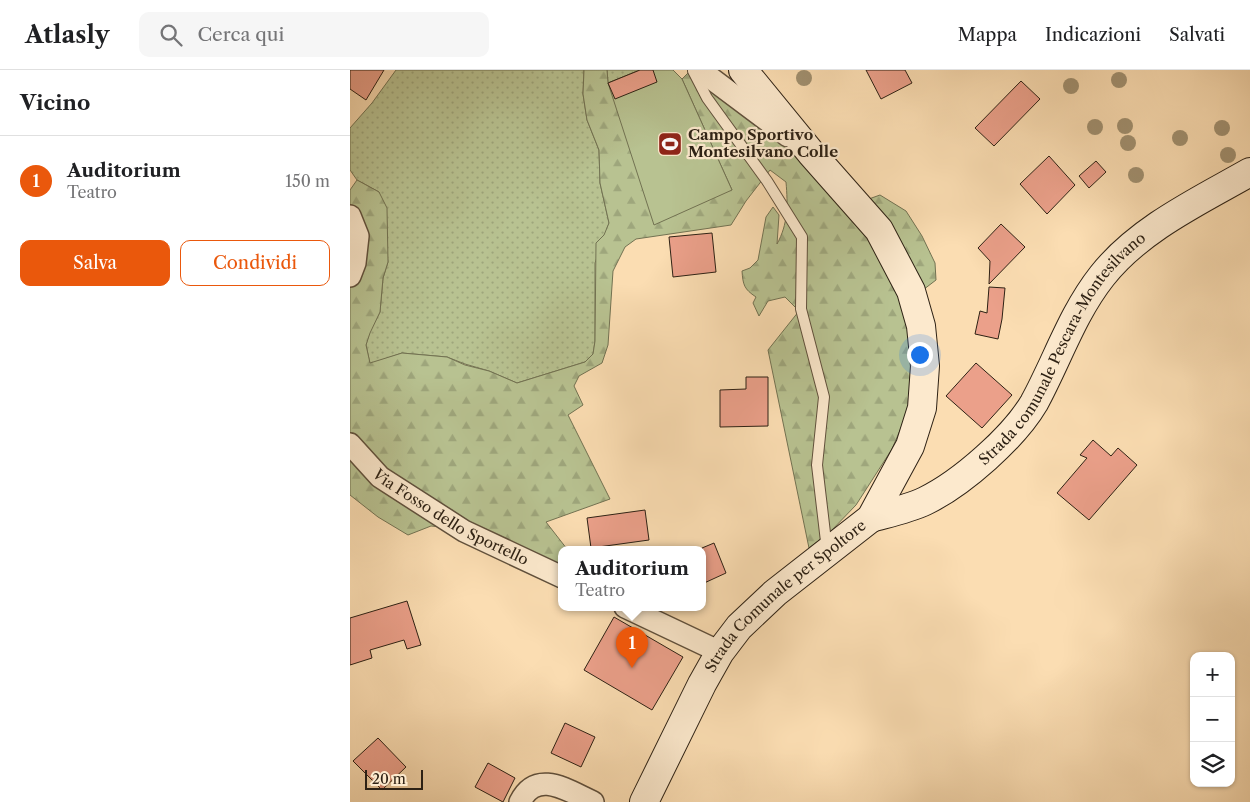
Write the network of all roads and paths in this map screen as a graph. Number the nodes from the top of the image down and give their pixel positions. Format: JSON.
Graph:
{"nodes":[{"id":1,"x":692,"y":70,"type":"edge"},
{"id":2,"x":700,"y":70,"type":"edge"},
{"id":3,"x":718,"y":70,"type":"edge"},
{"id":4,"x":751,"y":76,"type":"edge"},
{"id":5,"x":811,"y":153,"type":"junction"},
{"id":6,"x":1250,"y":172,"type":"edge"},
{"id":7,"x":350,"y":216,"type":"edge"},
{"id":8,"x":350,"y":276,"type":"edge"},
{"id":9,"x":350,"y":444,"type":"edge"},
{"id":10,"x":871,"y":518,"type":"junction"},
{"id":11,"x":827,"y":552,"type":"junction"},
{"id":12,"x":558,"y":575,"type":"edge"},
{"id":13,"x":633,"y":611,"type":"edge"},
{"id":14,"x":720,"y":652,"type":"junction"},
{"id":15,"x":520,"y":802,"type":"edge"},
{"id":16,"x":593,"y":802,"type":"edge"},
{"id":17,"x":644,"y":802,"type":"edge"}],
"edges":[{"from":1,"to":11,"type":"lane"},
{"from":2,"to":5,"type":"street"},
{"from":3,"to":4,"type":"street"},
{"from":4,"to":5,"type":"street","name":"Strada Comunale per Spoltore"},
{"from":5,"to":10,"type":"street","name":"Strada Comunale per Spoltore"},
{"from":6,"to":10,"type":"street","name":"Strada comunale Pescara-Montesilvano"},
{"from":7,"to":8,"type":"street"},
{"from":9,"to":12,"type":"street","name":"Via Fosso dello Sportello"},
{"from":10,"to":11,"type":"street","name":"Strada Comunale per Spoltore"},
{"from":11,"to":14,"type":"street","name":"Strada Comunale per Spoltore"},
{"from":13,"to":14,"type":"street"},
{"from":14,"to":17,"type":"street","name":"Strada Comunale per Spoltore"},
{"from":15,"to":16,"type":"street"}]}
